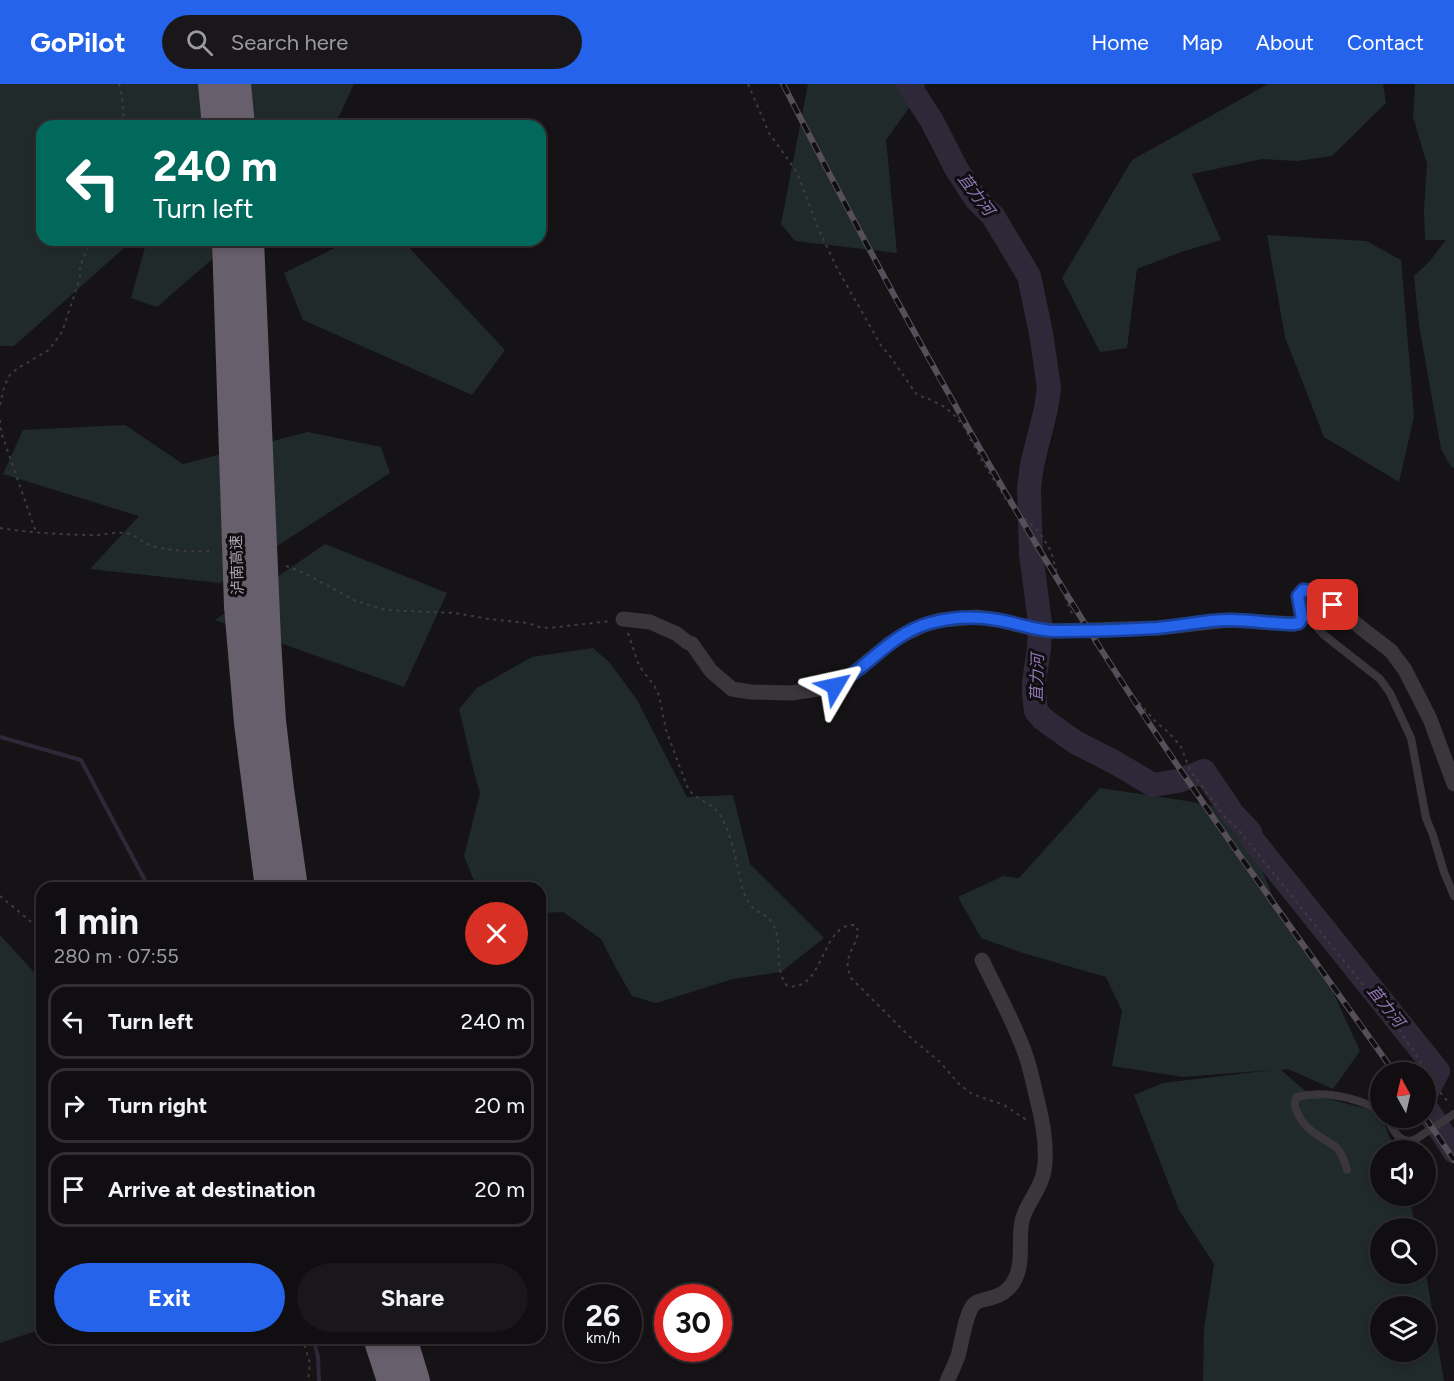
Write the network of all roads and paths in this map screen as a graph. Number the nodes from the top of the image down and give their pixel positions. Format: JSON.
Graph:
{"nodes":[{"id":1,"x":119,"y":84,"type":"edge"},
{"id":2,"x":212,"y":84,"type":"edge"},
{"id":3,"x":237,"y":84,"type":"edge"},
{"id":4,"x":748,"y":84,"type":"edge"},
{"id":5,"x":124,"y":120,"type":"edge"},
{"id":6,"x":215,"y":120,"type":"edge"},
{"id":7,"x":240,"y":120,"type":"edge"},
{"id":8,"x":88,"y":246,"type":"edge"},
{"id":9,"x":226,"y":246,"type":"edge"},
{"id":10,"x":250,"y":246,"type":"edge"},
{"id":11,"x":2,"y":387,"type":"edge"},
{"id":12,"x":0,"y":405,"type":"edge"},
{"id":13,"x":0,"y":420,"type":"edge"},
{"id":14,"x":0,"y":528,"type":"edge"},
{"id":15,"x":36,"y":532,"type":"junction"},
{"id":16,"x":221,"y":550,"type":"dead end"},
{"id":17,"x":284,"y":566,"type":"dead end"},
{"id":18,"x":1299,"y":608,"type":"junction"},
{"id":19,"x":622,"y":620,"type":"junction"},
{"id":20,"x":1085,"y":630,"type":"junction"},
{"id":21,"x":1454,"y":784,"type":"edge"},
{"id":22,"x":267,"y":882,"type":"edge"},
{"id":23,"x":293,"y":882,"type":"edge"},
{"id":24,"x":0,"y":896,"type":"edge"},
{"id":25,"x":1454,"y":896,"type":"edge"},
{"id":26,"x":36,"y":927,"type":"edge"},
{"id":27,"x":982,"y":960,"type":"dead end"},
{"id":28,"x":1370,"y":1105,"type":"edge"},
{"id":29,"x":1454,"y":1109,"type":"edge"},
{"id":30,"x":1454,"y":1114,"type":"edge"},
{"id":31,"x":1436,"y":1125,"type":"edge"},
{"id":32,"x":1394,"y":1128,"type":"edge"},
{"id":33,"x":1432,"y":1128,"type":"edge"},
{"id":34,"x":1045,"y":1137,"type":"junction"},
{"id":35,"x":1347,"y":1170,"type":"dead end"},
{"id":36,"x":304,"y":1344,"type":"edge"},
{"id":37,"x":378,"y":1344,"type":"edge"},
{"id":38,"x":405,"y":1344,"type":"edge"},
{"id":39,"x":308,"y":1381,"type":"edge"},
{"id":40,"x":391,"y":1381,"type":"edge"},
{"id":41,"x":416,"y":1381,"type":"edge"},
{"id":42,"x":947,"y":1381,"type":"edge"}],
"edges":[{"from":1,"to":5,"type":"path"},
{"from":2,"to":6,"type":"highway"},
{"from":3,"to":7,"type":"highway"},
{"from":4,"to":20,"type":"path"},
{"from":8,"to":11,"type":"path"},
{"from":9,"to":22,"type":"highway","name":"泸南高速","bridge":true},
{"from":10,"to":23,"type":"highway","name":"泸南高速","bridge":true},
{"from":11,"to":12,"type":"path"},
{"from":13,"to":15,"type":"path"},
{"from":14,"to":15,"type":"path"},
{"from":15,"to":16,"type":"path"},
{"from":17,"to":19,"type":"path"},
{"from":18,"to":20,"type":"street"},
{"from":18,"to":21,"type":"street"},
{"from":18,"to":25,"type":"lane"},
{"from":19,"to":20,"type":"street"},
{"from":19,"to":34,"type":"path"},
{"from":20,"to":29,"type":"path"},
{"from":24,"to":26,"type":"path"},
{"from":27,"to":34,"type":"street"},
{"from":28,"to":35,"type":"lane"},
{"from":30,"to":31,"type":"lane"},
{"from":32,"to":33,"type":"lane"},
{"from":34,"to":42,"type":"street"},
{"from":36,"to":39,"type":"path"},
{"from":37,"to":40,"type":"highway"},
{"from":38,"to":41,"type":"highway"}]}
